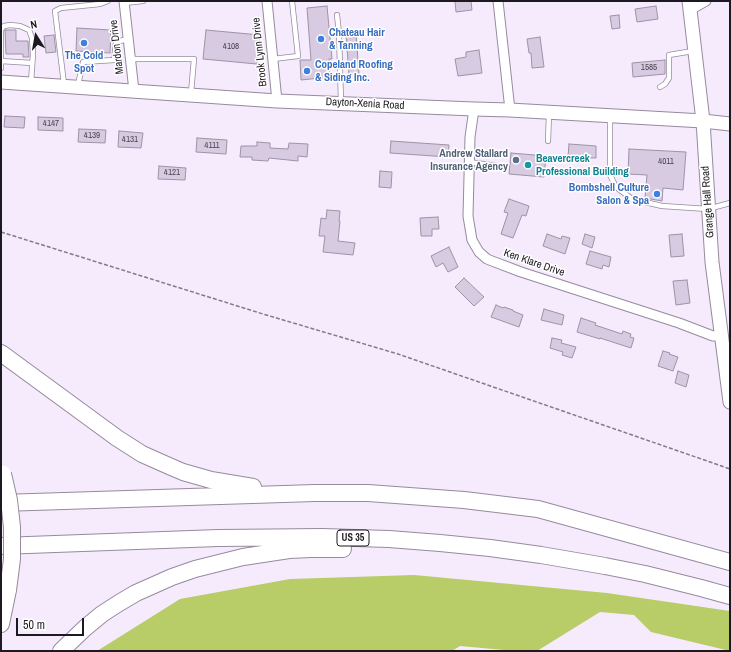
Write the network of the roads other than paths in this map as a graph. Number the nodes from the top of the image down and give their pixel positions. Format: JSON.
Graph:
{"nodes":[{"id":1,"x":108,"y":1,"type":"edge"},
{"id":2,"x":143,"y":1,"type":"edge"},
{"id":3,"x":267,"y":1,"type":"edge"},
{"id":4,"x":292,"y":1,"type":"edge"},
{"id":5,"x":498,"y":1,"type":"edge"},
{"id":6,"x":706,"y":1,"type":"edge"},
{"id":7,"x":124,"y":2,"type":"edge"},
{"id":8,"x":689,"y":6,"type":"edge"},
{"id":9,"x":337,"y":15,"type":"dead end"},
{"id":10,"x":128,"y":40,"type":"junction"},
{"id":11,"x":694,"y":51,"type":"junction"},
{"id":12,"x":131,"y":59,"type":"junction"},
{"id":13,"x":273,"y":59,"type":"junction"},
{"id":14,"x":1,"y":61,"type":"edge"},
{"id":15,"x":32,"y":63,"type":"junction"},
{"id":16,"x":1,"y":68,"type":"edge"},
{"id":17,"x":1,"y":82,"type":"edge"},
{"id":18,"x":31,"y":84,"type":"junction"},
{"id":19,"x":64,"y":86,"type":"junction"},
{"id":20,"x":78,"y":87,"type":"junction"},
{"id":21,"x":660,"y":87,"type":"dead end"},
{"id":22,"x":134,"y":91,"type":"junction"},
{"id":23,"x":191,"y":95,"type":"junction"},
{"id":24,"x":277,"y":101,"type":"junction"},
{"id":25,"x":341,"y":104,"type":"junction"},
{"id":26,"x":474,"y":109,"type":"junction"},
{"id":27,"x":510,"y":110,"type":"junction"},
{"id":28,"x":549,"y":112,"type":"junction"},
{"id":29,"x":610,"y":116,"type":"junction"},
{"id":30,"x":703,"y":121,"type":"junction"},
{"id":31,"x":730,"y":124,"type":"edge"},
{"id":32,"x":548,"y":142,"type":"dead end"},
{"id":33,"x":469,"y":162,"type":"junction"},
{"id":34,"x":497,"y":166,"type":"dead end"},
{"id":35,"x":730,"y":203,"type":"edge"},
{"id":36,"x":708,"y":209,"type":"junction"},
{"id":37,"x":721,"y":336,"type":"junction"},
{"id":38,"x":1,"y":353,"type":"edge"},
{"id":39,"x":730,"y":402,"type":"edge"},
{"id":40,"x":2,"y":471,"type":"edge"},
{"id":41,"x":280,"y":494,"type":"junction"},
{"id":42,"x":1,"y":503,"type":"edge"},
{"id":43,"x":1,"y":511,"type":"edge"},
{"id":44,"x":637,"y":536,"type":"junction"},
{"id":45,"x":1,"y":546,"type":"edge"},
{"id":46,"x":730,"y":562,"type":"edge"},
{"id":47,"x":645,"y":574,"type":"junction"},
{"id":48,"x":730,"y":596,"type":"edge"},
{"id":49,"x":1,"y":624,"type":"edge"},
{"id":50,"x":61,"y":651,"type":"edge"}],
"edges":[{"from":1,"to":19,"type":"lane"},
{"from":2,"to":7,"type":"lane"},
{"from":3,"to":13,"type":"street","name":"Brook Lynn Drive"},
{"from":4,"to":13,"type":"lane"},
{"from":5,"to":27,"type":"street"},
{"from":6,"to":8,"type":"street"},
{"from":7,"to":10,"type":"street","name":"Mardon Drive"},
{"from":8,"to":11,"type":"main road","name":"Grange Hall Road"},
{"from":9,"to":25,"type":"lane"},
{"from":10,"to":12,"type":"street","name":"Mardon Drive"},
{"from":10,"to":20,"type":"lane"},
{"from":11,"to":21,"type":"lane"},
{"from":11,"to":30,"type":"main road","name":"Grange Hall Road"},
{"from":12,"to":22,"type":"street","name":"Mardon Drive"},
{"from":12,"to":23,"type":"lane"},
{"from":13,"to":24,"type":"street","name":"Brook Lynn Drive"},
{"from":14,"to":15,"type":"lane"},
{"from":14,"to":15,"type":"lane"},
{"from":14,"to":16,"type":"lane"},
{"from":15,"to":18,"type":"lane"},
{"from":17,"to":18,"type":"main road","name":"Dayton-Xenia Road"},
{"from":18,"to":19,"type":"main road","name":"Dayton-Xenia Road"},
{"from":19,"to":20,"type":"main road","name":"Dayton-Xenia Road"},
{"from":20,"to":22,"type":"main road","name":"Dayton-Xenia Road"},
{"from":22,"to":23,"type":"main road","name":"Dayton-Xenia Road"},
{"from":23,"to":24,"type":"main road","name":"Dayton-Xenia Road"},
{"from":24,"to":25,"type":"main road","name":"Dayton-Xenia Road"},
{"from":25,"to":26,"type":"main road","name":"Dayton-Xenia Road"},
{"from":26,"to":27,"type":"main road","name":"Dayton-Xenia Road"},
{"from":26,"to":33,"type":"street","name":"Ken Klare Drive"},
{"from":27,"to":28,"type":"main road","name":"Dayton-Xenia Road"},
{"from":28,"to":29,"type":"main road","name":"Dayton-Xenia Road"},
{"from":28,"to":32,"type":"lane"},
{"from":29,"to":30,"type":"main road","name":"Dayton-Xenia Road"},
{"from":29,"to":36,"type":"lane"},
{"from":30,"to":31,"type":"main road","name":"Dayton-Xenia Road"},
{"from":30,"to":36,"type":"main road","name":"Grange Hall Road"},
{"from":33,"to":34,"type":"lane"},
{"from":33,"to":37,"type":"street","name":"Ken Klare Drive"},
{"from":35,"to":36,"type":"lane"},
{"from":36,"to":37,"type":"main road","name":"Grange Hall Road"},
{"from":37,"to":39,"type":"main road","name":"Grange Hall Road"},
{"from":38,"to":41,"type":"highway"},
{"from":40,"to":49,"type":"highway","bridge":true},
{"from":41,"to":42,"type":"highway"},
{"from":41,"to":44,"type":"highway"},
{"from":43,"to":44,"type":"highway"},
{"from":44,"to":46,"type":"highway"},
{"from":45,"to":47,"type":"highway","number":"US 35"},
{"from":47,"to":48,"type":"highway","number":"US 35"},
{"from":47,"to":50,"type":"highway"}]}
